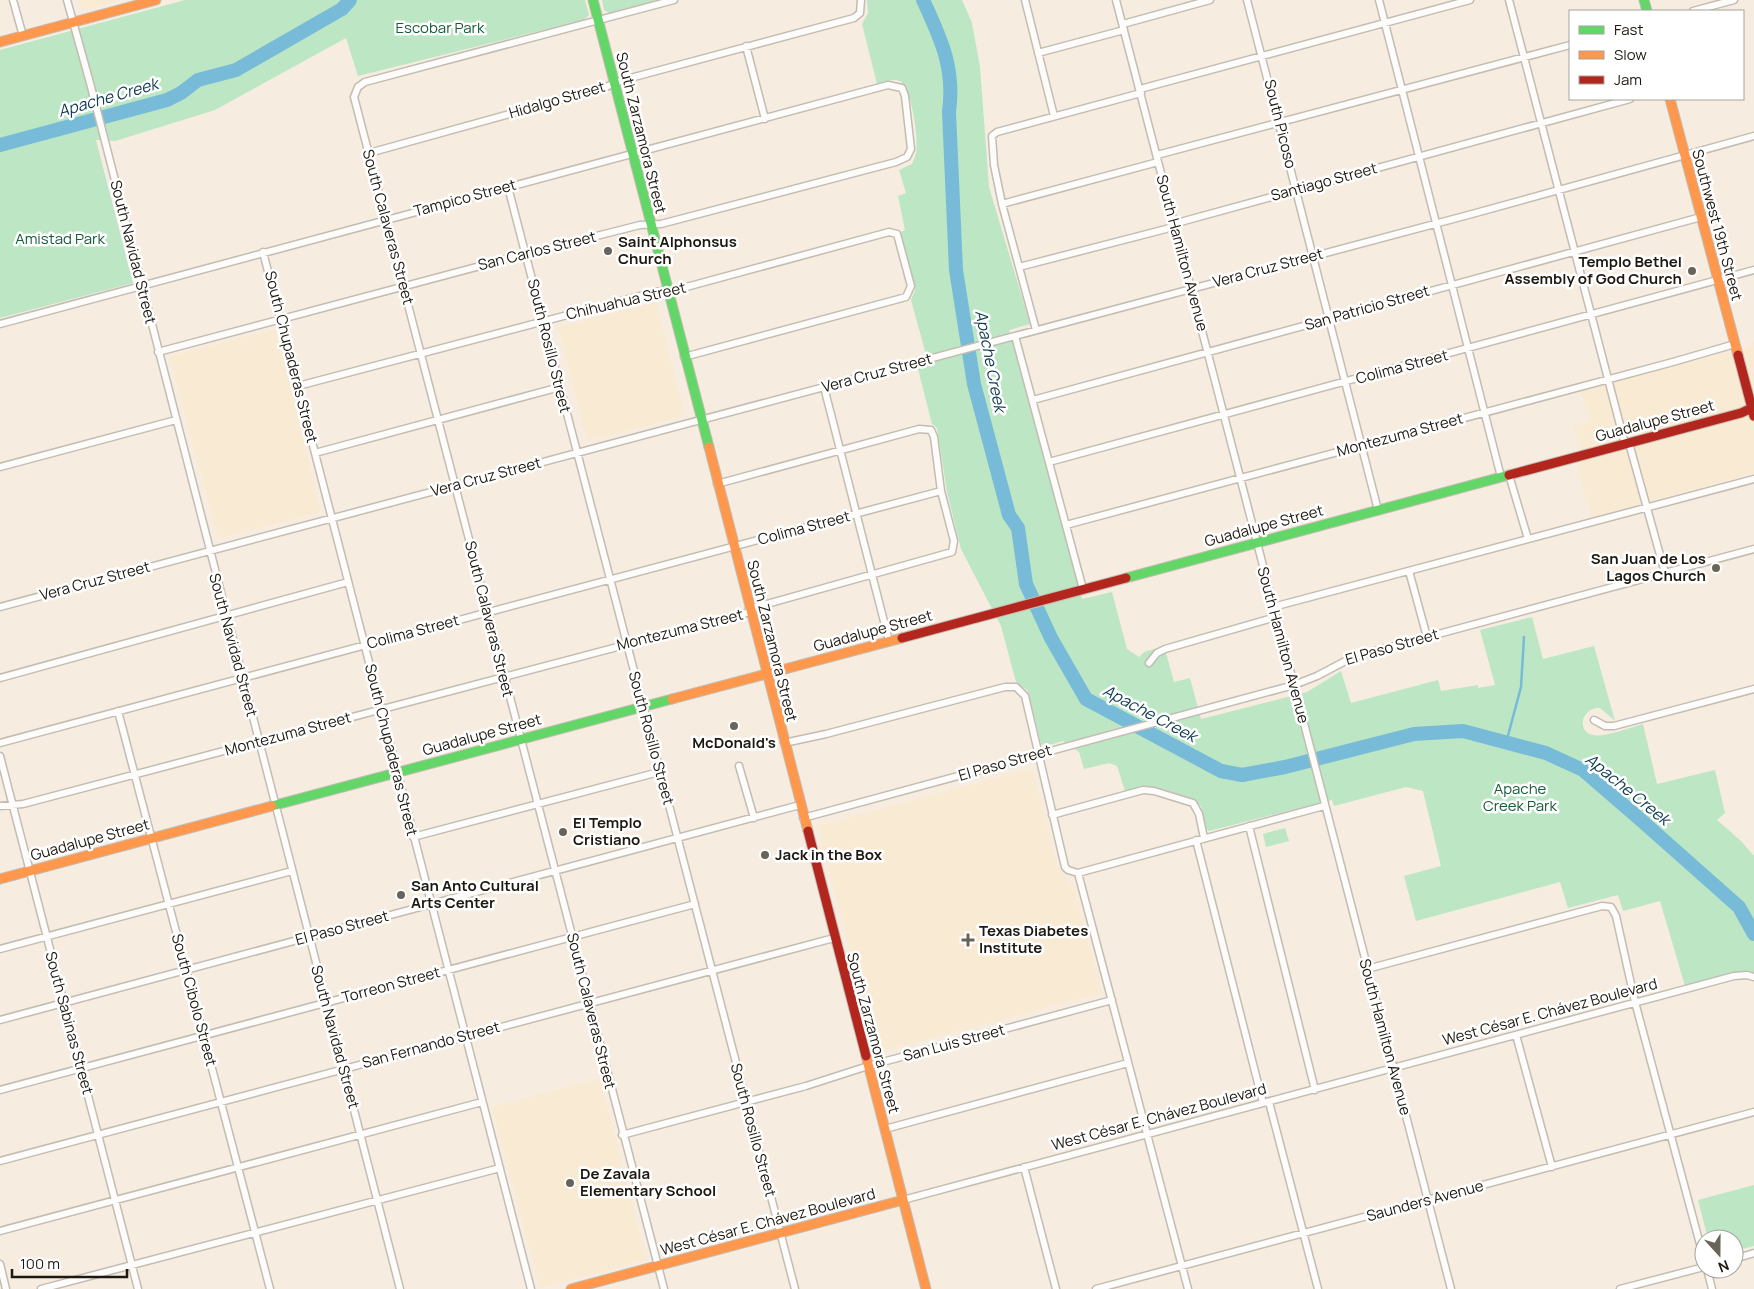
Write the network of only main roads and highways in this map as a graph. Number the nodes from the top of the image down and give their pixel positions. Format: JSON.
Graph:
{"nodes":[{"id":1,"x":156,"y":0,"type":"edge"},
{"id":2,"x":593,"y":0,"type":"edge"},
{"id":3,"x":0,"y":42,"type":"edge"},
{"id":4,"x":1670,"y":100,"type":"edge"},
{"id":5,"x":1753,"y":410,"type":"edge"},
{"id":6,"x":766,"y":674,"type":"junction"},
{"id":7,"x":0,"y":879,"type":"edge"},
{"id":8,"x":903,"y":1200,"type":"junction"},
{"id":9,"x":571,"y":1289,"type":"edge"},
{"id":10,"x":926,"y":1289,"type":"edge"}],
"edges":[{"from":1,"to":3,"type":"main road"},
{"from":2,"to":6,"type":"main road","name":"South Zarzamora Street"},
{"from":4,"to":5,"type":"main road","name":"Southwest 19th Street"},
{"from":5,"to":6,"type":"main road","name":"Guadalupe Street"},
{"from":6,"to":7,"type":"main road","name":"Guadalupe Street"},
{"from":6,"to":8,"type":"main road","name":"South Zarzamora Street"},
{"from":8,"to":9,"type":"main road","name":"West César E. Chávez Boulevard"},
{"from":8,"to":10,"type":"main road","name":"South Zarzamora Street"}]}
